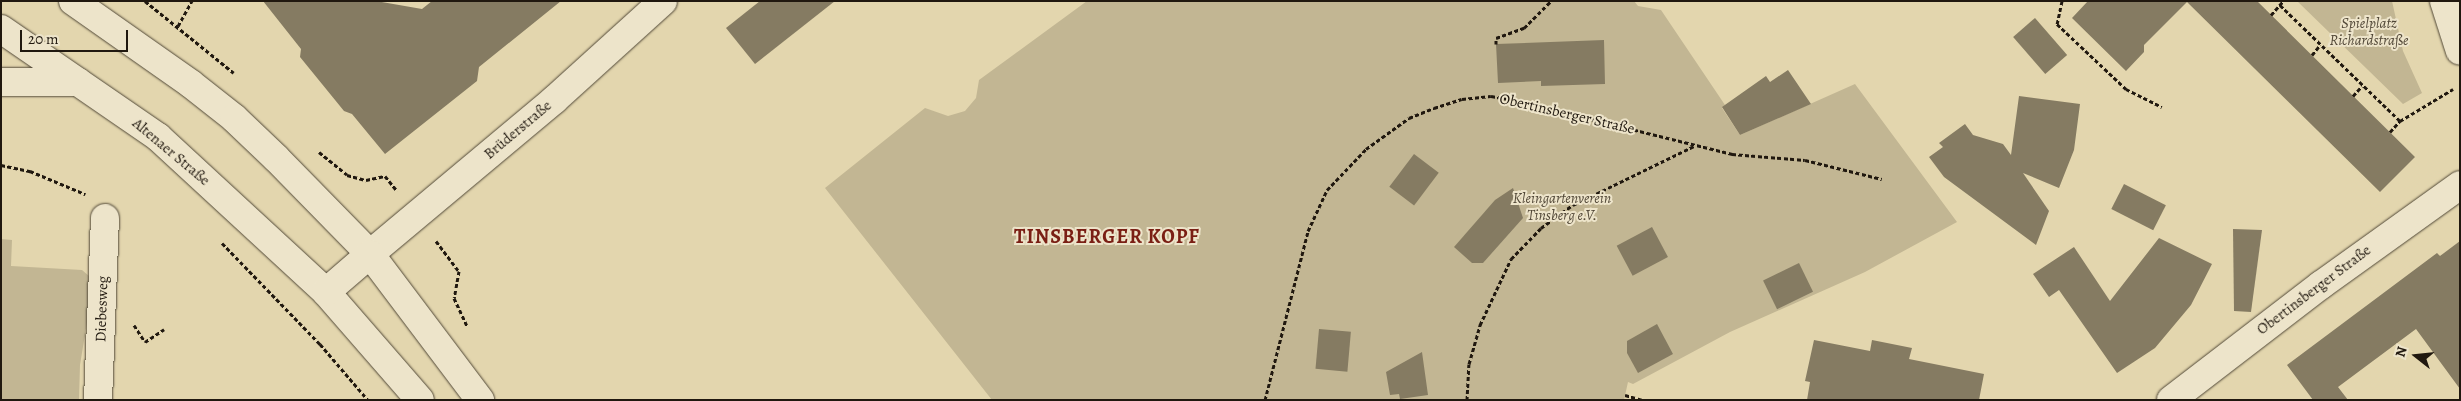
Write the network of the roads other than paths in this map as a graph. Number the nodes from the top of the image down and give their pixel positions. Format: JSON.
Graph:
{"nodes":[{"id":1,"x":73,"y":1,"type":"edge"},
{"id":2,"x":663,"y":1,"type":"edge"},
{"id":3,"x":2444,"y":1,"type":"edge"},
{"id":4,"x":1,"y":29,"type":"edge"},
{"id":5,"x":2460,"y":51,"type":"edge"},
{"id":6,"x":1,"y":82,"type":"edge"},
{"id":7,"x":78,"y":82,"type":"junction"},
{"id":8,"x":2460,"y":184,"type":"edge"},
{"id":9,"x":105,"y":218,"type":"road end"},
{"id":10,"x":370,"y":254,"type":"junction"},
{"id":11,"x":326,"y":292,"type":"junction"},
{"id":12,"x":98,"y":400,"type":"edge"},
{"id":13,"x":420,"y":400,"type":"edge"},
{"id":14,"x":480,"y":400,"type":"edge"},
{"id":15,"x":2171,"y":400,"type":"edge"}],
"edges":[{"from":1,"to":10,"type":"main road"},
{"from":2,"to":10,"type":"main road","name":"Brüderstraße"},
{"from":3,"to":5,"type":"main road"},
{"from":4,"to":7,"type":"main road","name":"Altenaer Straße"},
{"from":6,"to":7,"type":"main road"},
{"from":7,"to":11,"type":"main road","name":"Altenaer Straße"},
{"from":8,"to":15,"type":"main road","name":"Obertinsberger Straße"},
{"from":9,"to":12,"type":"main road","name":"Diebesweg"},
{"from":10,"to":11,"type":"main road"},
{"from":10,"to":14,"type":"main road"},
{"from":11,"to":13,"type":"main road","name":"Altenaer Straße"}]}
